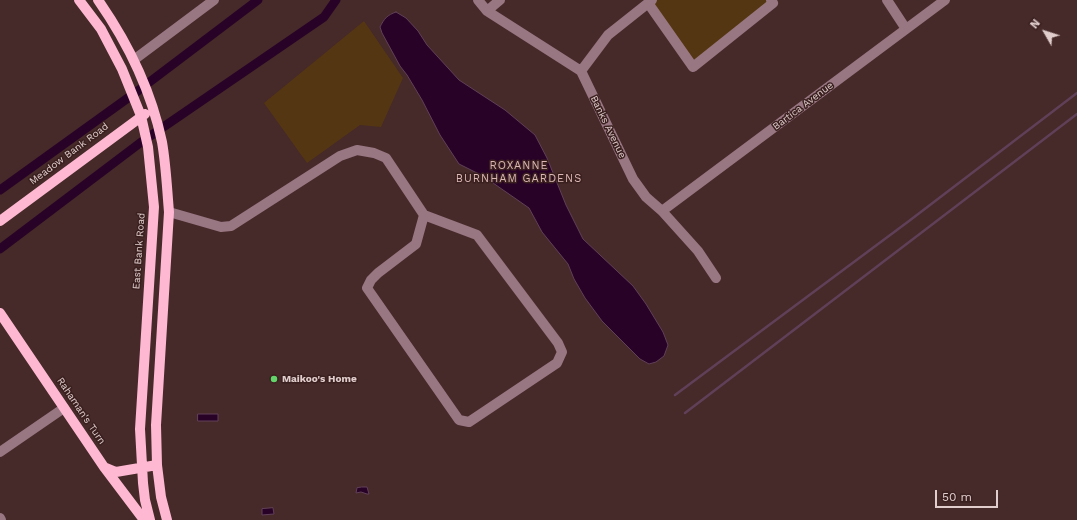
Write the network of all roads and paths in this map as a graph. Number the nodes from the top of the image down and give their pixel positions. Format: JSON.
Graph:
{"nodes":[{"id":1,"x":79,"y":0,"type":"edge"},
{"id":2,"x":98,"y":0,"type":"edge"},
{"id":3,"x":214,"y":0,"type":"edge"},
{"id":4,"x":478,"y":0,"type":"edge"},
{"id":5,"x":500,"y":0,"type":"edge"},
{"id":6,"x":771,"y":0,"type":"edge"},
{"id":7,"x":887,"y":0,"type":"edge"},
{"id":8,"x":945,"y":0,"type":"edge"},
{"id":9,"x":650,"y":2,"type":"edge"},
{"id":10,"x":487,"y":11,"type":"junction"},
{"id":11,"x":906,"y":29,"type":"junction"},
{"id":12,"x":135,"y":59,"type":"junction"},
{"id":13,"x":581,"y":72,"type":"junction"},
{"id":14,"x":153,"y":108,"type":"junction"},
{"id":15,"x":140,"y":116,"type":"junction"},
{"id":16,"x":662,"y":211,"type":"junction"},
{"id":17,"x":169,"y":212,"type":"junction"},
{"id":18,"x":424,"y":216,"type":"junction"},
{"id":19,"x":0,"y":221,"type":"edge"},
{"id":20,"x":716,"y":278,"type":"dead end"},
{"id":21,"x":0,"y":314,"type":"edge"},
{"id":22,"x":64,"y":408,"type":"junction"},
{"id":23,"x":0,"y":452,"type":"edge"},
{"id":24,"x":157,"y":465,"type":"junction"},
{"id":25,"x":104,"y":467,"type":"junction"},
{"id":26,"x":141,"y":468,"type":"junction"},
{"id":27,"x":144,"y":520,"type":"edge"},
{"id":28,"x":150,"y":520,"type":"edge"},
{"id":29,"x":167,"y":520,"type":"edge"}],
"edges":[{"from":1,"to":15,"type":"main road","name":"East Bank Road"},
{"from":2,"to":12,"type":"main road"},
{"from":3,"to":12,"type":"street"},
{"from":4,"to":10,"type":"street"},
{"from":5,"to":10,"type":"street"},
{"from":6,"to":9,"type":"street"},
{"from":7,"to":11,"type":"street"},
{"from":8,"to":11,"type":"street","name":"Bartica Avenue"},
{"from":9,"to":13,"type":"street"},
{"from":10,"to":13,"type":"street"},
{"from":11,"to":16,"type":"street","name":"Bartica Avenue"},
{"from":12,"to":14,"type":"main road"},
{"from":13,"to":16,"type":"street","name":"Banks Avenue"},
{"from":14,"to":15,"type":"main road","name":"Meadow Bank Road"},
{"from":14,"to":17,"type":"main road"},
{"from":15,"to":19,"type":"main road","name":"Meadow Bank Road"},
{"from":15,"to":26,"type":"main road","name":"East Bank Road"},
{"from":16,"to":20,"type":"street","name":"Banks Avenue"},
{"from":17,"to":18,"type":"street"},
{"from":17,"to":24,"type":"main road"},
{"from":18,"to":18,"type":"street"},
{"from":21,"to":22,"type":"main road","name":"Rahaman's Turn"},
{"from":22,"to":23,"type":"street"},
{"from":22,"to":25,"type":"main road","name":"Rahaman's Turn"},
{"from":24,"to":26,"type":"main road"},
{"from":24,"to":29,"type":"main road"},
{"from":25,"to":26,"type":"main road"},
{"from":25,"to":27,"type":"main road","name":"Rahaman's Turn"},
{"from":26,"to":28,"type":"main road","name":"East Bank Road"}]}
